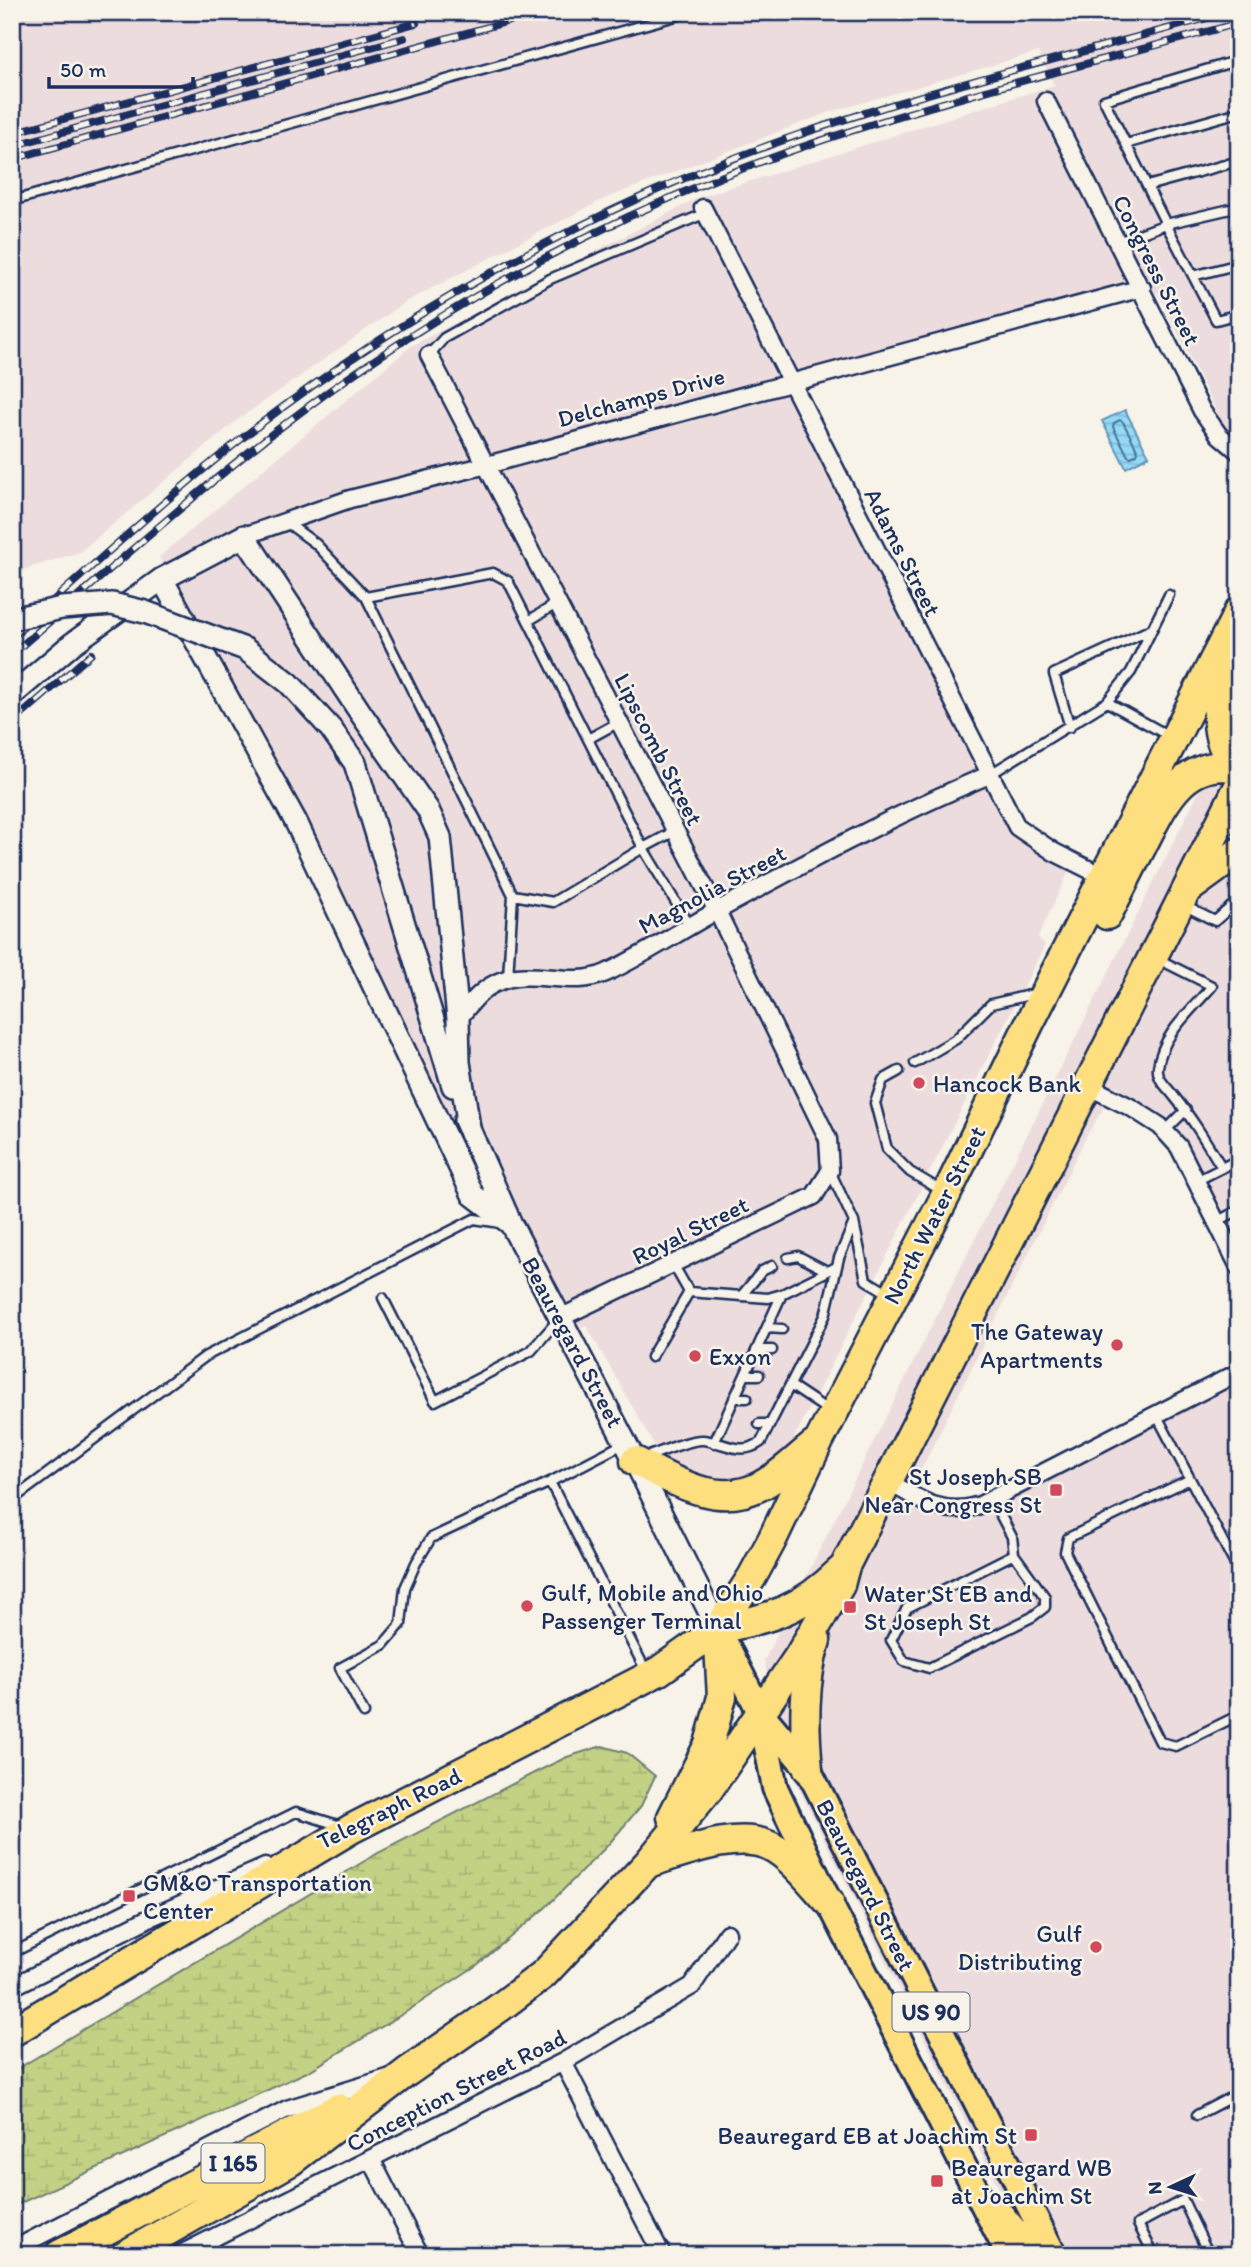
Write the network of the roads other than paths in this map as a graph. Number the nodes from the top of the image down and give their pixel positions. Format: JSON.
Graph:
{"nodes":[{"id":1,"x":690,"y":12,"type":"edge"},
{"id":2,"x":1239,"y":60,"type":"edge"},
{"id":3,"x":1046,"y":100,"type":"dead end"},
{"id":4,"x":1239,"y":113,"type":"edge"},
{"id":5,"x":1126,"y":144,"type":"junction"},
{"id":6,"x":1239,"y":161,"type":"edge"},
{"id":7,"x":1147,"y":186,"type":"junction"},
{"id":8,"x":12,"y":201,"type":"edge"},
{"id":9,"x":1239,"y":207,"type":"edge"},
{"id":10,"x":705,"y":210,"type":"joint"},
{"id":11,"x":1166,"y":224,"type":"junction"},
{"id":12,"x":1118,"y":242,"type":"junction"},
{"id":13,"x":1239,"y":264,"type":"edge"},
{"id":14,"x":1193,"y":276,"type":"junction"},
{"id":15,"x":1142,"y":288,"type":"junction"},
{"id":16,"x":1239,"y":314,"type":"edge"},
{"id":17,"x":429,"y":355,"type":"joint"},
{"id":18,"x":792,"y":384,"type":"junction"},
{"id":19,"x":1239,"y":452,"type":"edge"},
{"id":20,"x":487,"y":465,"type":"junction"},
{"id":21,"x":285,"y":522,"type":"junction"},
{"id":22,"x":244,"y":536,"type":"junction"},
{"id":23,"x":162,"y":579,"type":"junction"},
{"id":24,"x":1169,"y":595,"type":"dead end"},
{"id":25,"x":366,"y":597,"type":"junction"},
{"id":26,"x":558,"y":603,"type":"junction"},
{"id":27,"x":1239,"y":611,"type":"edge"},
{"id":28,"x":12,"y":619,"type":"edge"},
{"id":29,"x":528,"y":621,"type":"junction"},
{"id":30,"x":1152,"y":629,"type":"junction"},
{"id":31,"x":1239,"y":659,"type":"edge"},
{"id":32,"x":12,"y":695,"type":"edge"},
{"id":33,"x":1107,"y":702,"type":"junction"},
{"id":34,"x":619,"y":722,"type":"junction"},
{"id":35,"x":1070,"y":727,"type":"junction"},
{"id":36,"x":588,"y":739,"type":"junction"},
{"id":37,"x":1174,"y":739,"type":"junction"},
{"id":38,"x":1239,"y":767,"type":"edge"},
{"id":39,"x":989,"y":775,"type":"junction"},
{"id":40,"x":1239,"y":786,"type":"edge"},
{"id":41,"x":675,"y":831,"type":"junction"},
{"id":42,"x":643,"y":848,"type":"junction"},
{"id":43,"x":1239,"y":852,"type":"edge"},
{"id":44,"x":1104,"y":877,"type":"junction"},
{"id":45,"x":513,"y":895,"type":"junction"},
{"id":46,"x":1183,"y":897,"type":"junction"},
{"id":47,"x":1239,"y":900,"type":"edge"},
{"id":48,"x":717,"y":911,"type":"junction"},
{"id":49,"x":690,"y":926,"type":"junction"},
{"id":50,"x":1153,"y":957,"type":"junction"},
{"id":51,"x":508,"y":978,"type":"junction"},
{"id":52,"x":1048,"y":991,"type":"junction"},
{"id":53,"x":458,"y":1019,"type":"junction"},
{"id":54,"x":1029,"y":1024,"type":"junction"},
{"id":55,"x":915,"y":1063,"type":"dead end"},
{"id":56,"x":899,"y":1071,"type":"dead end"},
{"id":57,"x":1088,"y":1086,"type":"junction"},
{"id":58,"x":1186,"y":1110,"type":"junction"},
{"id":59,"x":1165,"y":1131,"type":"junction"},
{"id":60,"x":470,"y":1134,"type":"junction"},
{"id":61,"x":1239,"y":1159,"type":"edge"},
{"id":62,"x":1223,"y":1168,"type":"junction"},
{"id":63,"x":830,"y":1171,"type":"junction"},
{"id":64,"x":1196,"y":1181,"type":"junction"},
{"id":65,"x":947,"y":1194,"type":"junction"},
{"id":66,"x":1239,"y":1210,"type":"edge"},
{"id":67,"x":1216,"y":1222,"type":"junction"},
{"id":68,"x":854,"y":1223,"type":"junction"},
{"id":69,"x":511,"y":1224,"type":"junction"},
{"id":70,"x":788,"y":1258,"type":"dead end"},
{"id":71,"x":673,"y":1264,"type":"junction"},
{"id":72,"x":772,"y":1266,"type":"dead end"},
{"id":73,"x":836,"y":1267,"type":"junction"},
{"id":74,"x":1239,"y":1267,"type":"edge"},
{"id":75,"x":827,"y":1271,"type":"junction"},
{"id":76,"x":689,"y":1292,"type":"junction"},
{"id":77,"x":782,"y":1294,"type":"junction"},
{"id":78,"x":742,"y":1295,"type":"junction"},
{"id":79,"x":893,"y":1296,"type":"junction"},
{"id":80,"x":383,"y":1298,"type":"dead end"},
{"id":81,"x":560,"y":1318,"type":"junction"},
{"id":82,"x":767,"y":1328,"type":"junction"},
{"id":83,"x":782,"y":1329,"type":"dead end"},
{"id":84,"x":806,"y":1330,"type":"dead end"},
{"id":85,"x":818,"y":1331,"type":"junction"},
{"id":86,"x":757,"y":1350,"type":"junction"},
{"id":87,"x":772,"y":1350,"type":"dead end"},
{"id":88,"x":795,"y":1352,"type":"dead end"},
{"id":89,"x":807,"y":1352,"type":"junction"},
{"id":90,"x":651,"y":1357,"type":"dead end"},
{"id":91,"x":1239,"y":1372,"type":"edge"},
{"id":92,"x":745,"y":1375,"type":"junction"},
{"id":93,"x":759,"y":1375,"type":"dead end"},
{"id":94,"x":783,"y":1377,"type":"dead end"},
{"id":95,"x":792,"y":1381,"type":"junction"},
{"id":96,"x":734,"y":1398,"type":"junction"},
{"id":97,"x":747,"y":1398,"type":"dead end"},
{"id":98,"x":772,"y":1398,"type":"dead end"},
{"id":99,"x":783,"y":1398,"type":"junction"},
{"id":100,"x":1156,"y":1414,"type":"junction"},
{"id":101,"x":834,"y":1415,"type":"junction"},
{"id":102,"x":724,"y":1421,"type":"junction"},
{"id":103,"x":736,"y":1422,"type":"dead end"},
{"id":104,"x":759,"y":1424,"type":"dead end"},
{"id":105,"x":770,"y":1424,"type":"junction"},
{"id":106,"x":819,"y":1441,"type":"junction"},
{"id":107,"x":713,"y":1443,"type":"junction"},
{"id":108,"x":630,"y":1452,"type":"junction"},
{"id":109,"x":1190,"y":1479,"type":"junction"},
{"id":110,"x":888,"y":1481,"type":"junction"},
{"id":111,"x":550,"y":1482,"type":"junction"},
{"id":112,"x":992,"y":1499,"type":"junction"},
{"id":113,"x":12,"y":1500,"type":"edge"},
{"id":114,"x":1014,"y":1554,"type":"junction"},
{"id":115,"x":845,"y":1566,"type":"junction"},
{"id":116,"x":1239,"y":1572,"type":"edge"},
{"id":117,"x":826,"y":1612,"type":"junction"},
{"id":118,"x":718,"y":1629,"type":"junction"},
{"id":119,"x":649,"y":1676,"type":"junction"},
{"id":120,"x":760,"y":1712,"type":"junction"},
{"id":121,"x":364,"y":1713,"type":"dead end"},
{"id":122,"x":1239,"y":1715,"type":"edge"},
{"id":123,"x":808,"y":1769,"type":"junction"},
{"id":124,"x":351,"y":1829,"type":"junction"},
{"id":125,"x":648,"y":1863,"type":"junction"},
{"id":126,"x":829,"y":1902,"type":"junction"},
{"id":127,"x":727,"y":1933,"type":"dead end"},
{"id":128,"x":12,"y":1953,"type":"edge"},
{"id":129,"x":12,"y":1987,"type":"edge"},
{"id":130,"x":12,"y":2032,"type":"edge"},
{"id":131,"x":563,"y":2062,"type":"junction"},
{"id":132,"x":407,"y":2072,"type":"junction"},
{"id":133,"x":1239,"y":2093,"type":"edge"},
{"id":134,"x":1197,"y":2115,"type":"dead end"},
{"id":135,"x":371,"y":2159,"type":"junction"},
{"id":136,"x":968,"y":2174,"type":"junction"},
{"id":137,"x":12,"y":2249,"type":"edge"},
{"id":138,"x":202,"y":2250,"type":"edge"},
{"id":139,"x":59,"y":2255,"type":"edge"},
{"id":140,"x":125,"y":2255,"type":"edge"},
{"id":141,"x":179,"y":2255,"type":"edge"},
{"id":142,"x":421,"y":2255,"type":"edge"},
{"id":143,"x":662,"y":2255,"type":"edge"},
{"id":144,"x":1009,"y":2255,"type":"edge"},
{"id":145,"x":1030,"y":2255,"type":"edge"},
{"id":146,"x":1054,"y":2255,"type":"edge"},
{"id":147,"x":1154,"y":2255,"type":"edge"},
{"id":148,"x":1209,"y":2255,"type":"edge"}],
"edges":[{"from":1,"to":8,"type":"lane"},
{"from":2,"to":5,"type":"lane"},
{"from":3,"to":12,"type":"street","name":"Congress Street"},
{"from":4,"to":5,"type":"lane"},
{"from":5,"to":7,"type":"lane"},
{"from":6,"to":7,"type":"lane"},
{"from":7,"to":11,"type":"lane"},
{"from":9,"to":11,"type":"lane"},
{"from":10,"to":17,"type":"lane"},
{"from":10,"to":18,"type":"street","name":"Adams Street"},
{"from":11,"to":12,"type":"lane"},
{"from":11,"to":14,"type":"lane"},
{"from":12,"to":15,"type":"street","name":"Congress Street"},
{"from":13,"to":14,"type":"lane"},
{"from":14,"to":16,"type":"lane"},
{"from":15,"to":18,"type":"street","name":"Delchamps Drive"},
{"from":15,"to":19,"type":"street","name":"Congress Street"},
{"from":17,"to":20,"type":"street","name":"Lipscomb Street"},
{"from":18,"to":20,"type":"street","name":"Delchamps Drive"},
{"from":18,"to":39,"type":"street","name":"Adams Street"},
{"from":20,"to":21,"type":"street","name":"Delchamps Drive"},
{"from":20,"to":26,"type":"street","name":"Lipscomb Street"},
{"from":21,"to":22,"type":"street","name":"Delchamps Drive"},
{"from":21,"to":25,"type":"lane"},
{"from":22,"to":23,"type":"street","name":"Delchamps Drive"},
{"from":22,"to":53,"type":"street"},
{"from":23,"to":32,"type":"street","name":"Delchamps Drive"},
{"from":23,"to":69,"type":"street"},
{"from":24,"to":30,"type":"lane"},
{"from":25,"to":29,"type":"lane"},
{"from":25,"to":45,"type":"lane"},
{"from":26,"to":29,"type":"lane"},
{"from":26,"to":34,"type":"street","name":"Lipscomb Street"},
{"from":27,"to":37,"type":"highway","name":"North Water Street"},
{"from":28,"to":60,"type":"street","name":"Beauregard Street","bridge":true},
{"from":29,"to":36,"type":"lane"},
{"from":30,"to":33,"type":"lane"},
{"from":30,"to":35,"type":"lane"},
{"from":31,"to":38,"type":"highway"},
{"from":33,"to":35,"type":"lane"},
{"from":33,"to":37,"type":"lane"},
{"from":34,"to":36,"type":"lane"},
{"from":34,"to":41,"type":"street","name":"Lipscomb Street"},
{"from":35,"to":39,"type":"lane"},
{"from":36,"to":42,"type":"lane"},
{"from":37,"to":44,"type":"highway","name":"North Water Street"},
{"from":38,"to":54,"type":"highway"},
{"from":39,"to":44,"type":"street","name":"Adams Street"},
{"from":39,"to":48,"type":"street","name":"Magnolia Street"},
{"from":40,"to":46,"type":"highway"},
{"from":41,"to":42,"type":"lane"},
{"from":41,"to":48,"type":"street","name":"Lipscomb Street"},
{"from":42,"to":45,"type":"lane"},
{"from":42,"to":49,"type":"lane"},
{"from":43,"to":46,"type":"highway"},
{"from":44,"to":52,"type":"highway","name":"North Water Street"},
{"from":45,"to":51,"type":"lane"},
{"from":46,"to":47,"type":"lane"},
{"from":46,"to":50,"type":"highway"},
{"from":48,"to":49,"type":"street","name":"Magnolia Street"},
{"from":48,"to":63,"type":"street","name":"Lipscomb Street"},
{"from":49,"to":51,"type":"street","name":"Magnolia Street"},
{"from":50,"to":57,"type":"highway"},
{"from":50,"to":58,"type":"lane"},
{"from":51,"to":53,"type":"street"},
{"from":52,"to":54,"type":"highway","name":"North Water Street"},
{"from":52,"to":55,"type":"lane"},
{"from":53,"to":60,"type":"street"},
{"from":54,"to":65,"type":"highway","name":"North Water Street"},
{"from":56,"to":65,"type":"lane"},
{"from":57,"to":59,"type":"street"},
{"from":57,"to":110,"type":"highway"},
{"from":58,"to":59,"type":"lane"},
{"from":58,"to":62,"type":"lane"},
{"from":59,"to":64,"type":"street"},
{"from":60,"to":69,"type":"street","name":"Beauregard Street"},
{"from":61,"to":62,"type":"lane"},
{"from":62,"to":64,"type":"lane"},
{"from":63,"to":68,"type":"lane"},
{"from":63,"to":71,"type":"street","name":"Royal Street"},
{"from":64,"to":67,"type":"street"},
{"from":65,"to":79,"type":"highway","name":"North Water Street"},
{"from":66,"to":67,"type":"lane"},
{"from":67,"to":74,"type":"street"},
{"from":68,"to":73,"type":"lane"},
{"from":68,"to":79,"type":"lane"},
{"from":69,"to":81,"type":"street","name":"Beauregard Street"},
{"from":69,"to":113,"type":"lane"},
{"from":70,"to":75,"type":"lane"},
{"from":71,"to":76,"type":"lane"},
{"from":71,"to":81,"type":"street","name":"Royal Street"},
{"from":72,"to":78,"type":"lane"},
{"from":73,"to":75,"type":"lane"},
{"from":73,"to":85,"type":"lane"},
{"from":75,"to":77,"type":"lane"},
{"from":76,"to":78,"type":"lane"},
{"from":76,"to":90,"type":"lane"},
{"from":77,"to":78,"type":"lane"},
{"from":77,"to":82,"type":"lane"},
{"from":79,"to":101,"type":"highway","name":"North Water Street"},
{"from":80,"to":81,"type":"lane"},
{"from":81,"to":108,"type":"street","name":"Beauregard Street"},
{"from":82,"to":83,"type":"lane"},
{"from":82,"to":86,"type":"lane"},
{"from":84,"to":85,"type":"lane"},
{"from":85,"to":89,"type":"lane"},
{"from":86,"to":87,"type":"lane"},
{"from":86,"to":92,"type":"lane"},
{"from":88,"to":89,"type":"lane"},
{"from":89,"to":95,"type":"lane"},
{"from":91,"to":100,"type":"street"},
{"from":92,"to":93,"type":"lane"},
{"from":92,"to":96,"type":"lane"},
{"from":94,"to":95,"type":"lane"},
{"from":95,"to":99,"type":"lane"},
{"from":95,"to":101,"type":"lane"},
{"from":96,"to":97,"type":"lane"},
{"from":96,"to":102,"type":"lane"},
{"from":98,"to":99,"type":"lane"},
{"from":99,"to":105,"type":"lane"},
{"from":100,"to":109,"type":"lane"},
{"from":100,"to":112,"type":"street"},
{"from":101,"to":106,"type":"highway","name":"North Water Street"},
{"from":102,"to":103,"type":"lane"},
{"from":102,"to":107,"type":"lane"},
{"from":104,"to":105,"type":"lane"},
{"from":105,"to":107,"type":"lane"},
{"from":106,"to":108,"type":"highway"},
{"from":106,"to":118,"type":"highway","name":"North Water Street"},
{"from":107,"to":108,"type":"lane"},
{"from":108,"to":111,"type":"lane"},
{"from":108,"to":118,"type":"street","name":"Beauregard Street"},
{"from":109,"to":116,"type":"lane"},
{"from":109,"to":122,"type":"lane"},
{"from":110,"to":112,"type":"street"},
{"from":110,"to":115,"type":"highway"},
{"from":111,"to":119,"type":"lane"},
{"from":111,"to":121,"type":"lane"},
{"from":112,"to":114,"type":"lane"},
{"from":114,"to":114,"type":"lane"},
{"from":115,"to":117,"type":"highway"},
{"from":115,"to":118,"type":"highway"},
{"from":117,"to":120,"type":"highway"},
{"from":117,"to":123,"type":"highway"},
{"from":118,"to":119,"type":"highway","name":"Telegraph Road"},
{"from":118,"to":120,"type":"main road","name":"Beauregard Street"},
{"from":118,"to":125,"type":"highway"},
{"from":119,"to":124,"type":"highway","name":"Telegraph Road"},
{"from":120,"to":123,"type":"main road","name":"Beauregard Street","number":"US 90"},
{"from":120,"to":125,"type":"highway"},
{"from":120,"to":126,"type":"main road","name":"Beauregard Street"},
{"from":123,"to":146,"type":"main road","name":"Beauregard Street","number":"US 90"},
{"from":124,"to":128,"type":"lane"},
{"from":124,"to":129,"type":"street","name":"Telegraph Road"},
{"from":124,"to":130,"type":"highway"},
{"from":125,"to":126,"type":"highway","number":"US 90"},
{"from":125,"to":132,"type":"highway"},
{"from":126,"to":136,"type":"main road","name":"Beauregard Street","number":"US 90"},
{"from":127,"to":131,"type":"street","name":"Conception Street Road"},
{"from":131,"to":135,"type":"street","name":"Conception Street Road"},
{"from":131,"to":143,"type":"street"},
{"from":132,"to":137,"type":"street"},
{"from":132,"to":139,"type":"highway","number":"I 165"},
{"from":132,"to":140,"type":"highway"},
{"from":133,"to":134,"type":"lane"},
{"from":135,"to":138,"type":"street","name":"Conception Street Road"},
{"from":135,"to":142,"type":"street"},
{"from":136,"to":144,"type":"main road","name":"Beauregard Street","number":"US 90"},
{"from":136,"to":145,"type":"main road"},
{"from":138,"to":141,"type":"street","name":"Conception Street Road"},
{"from":147,"to":148,"type":"lane"}]}
